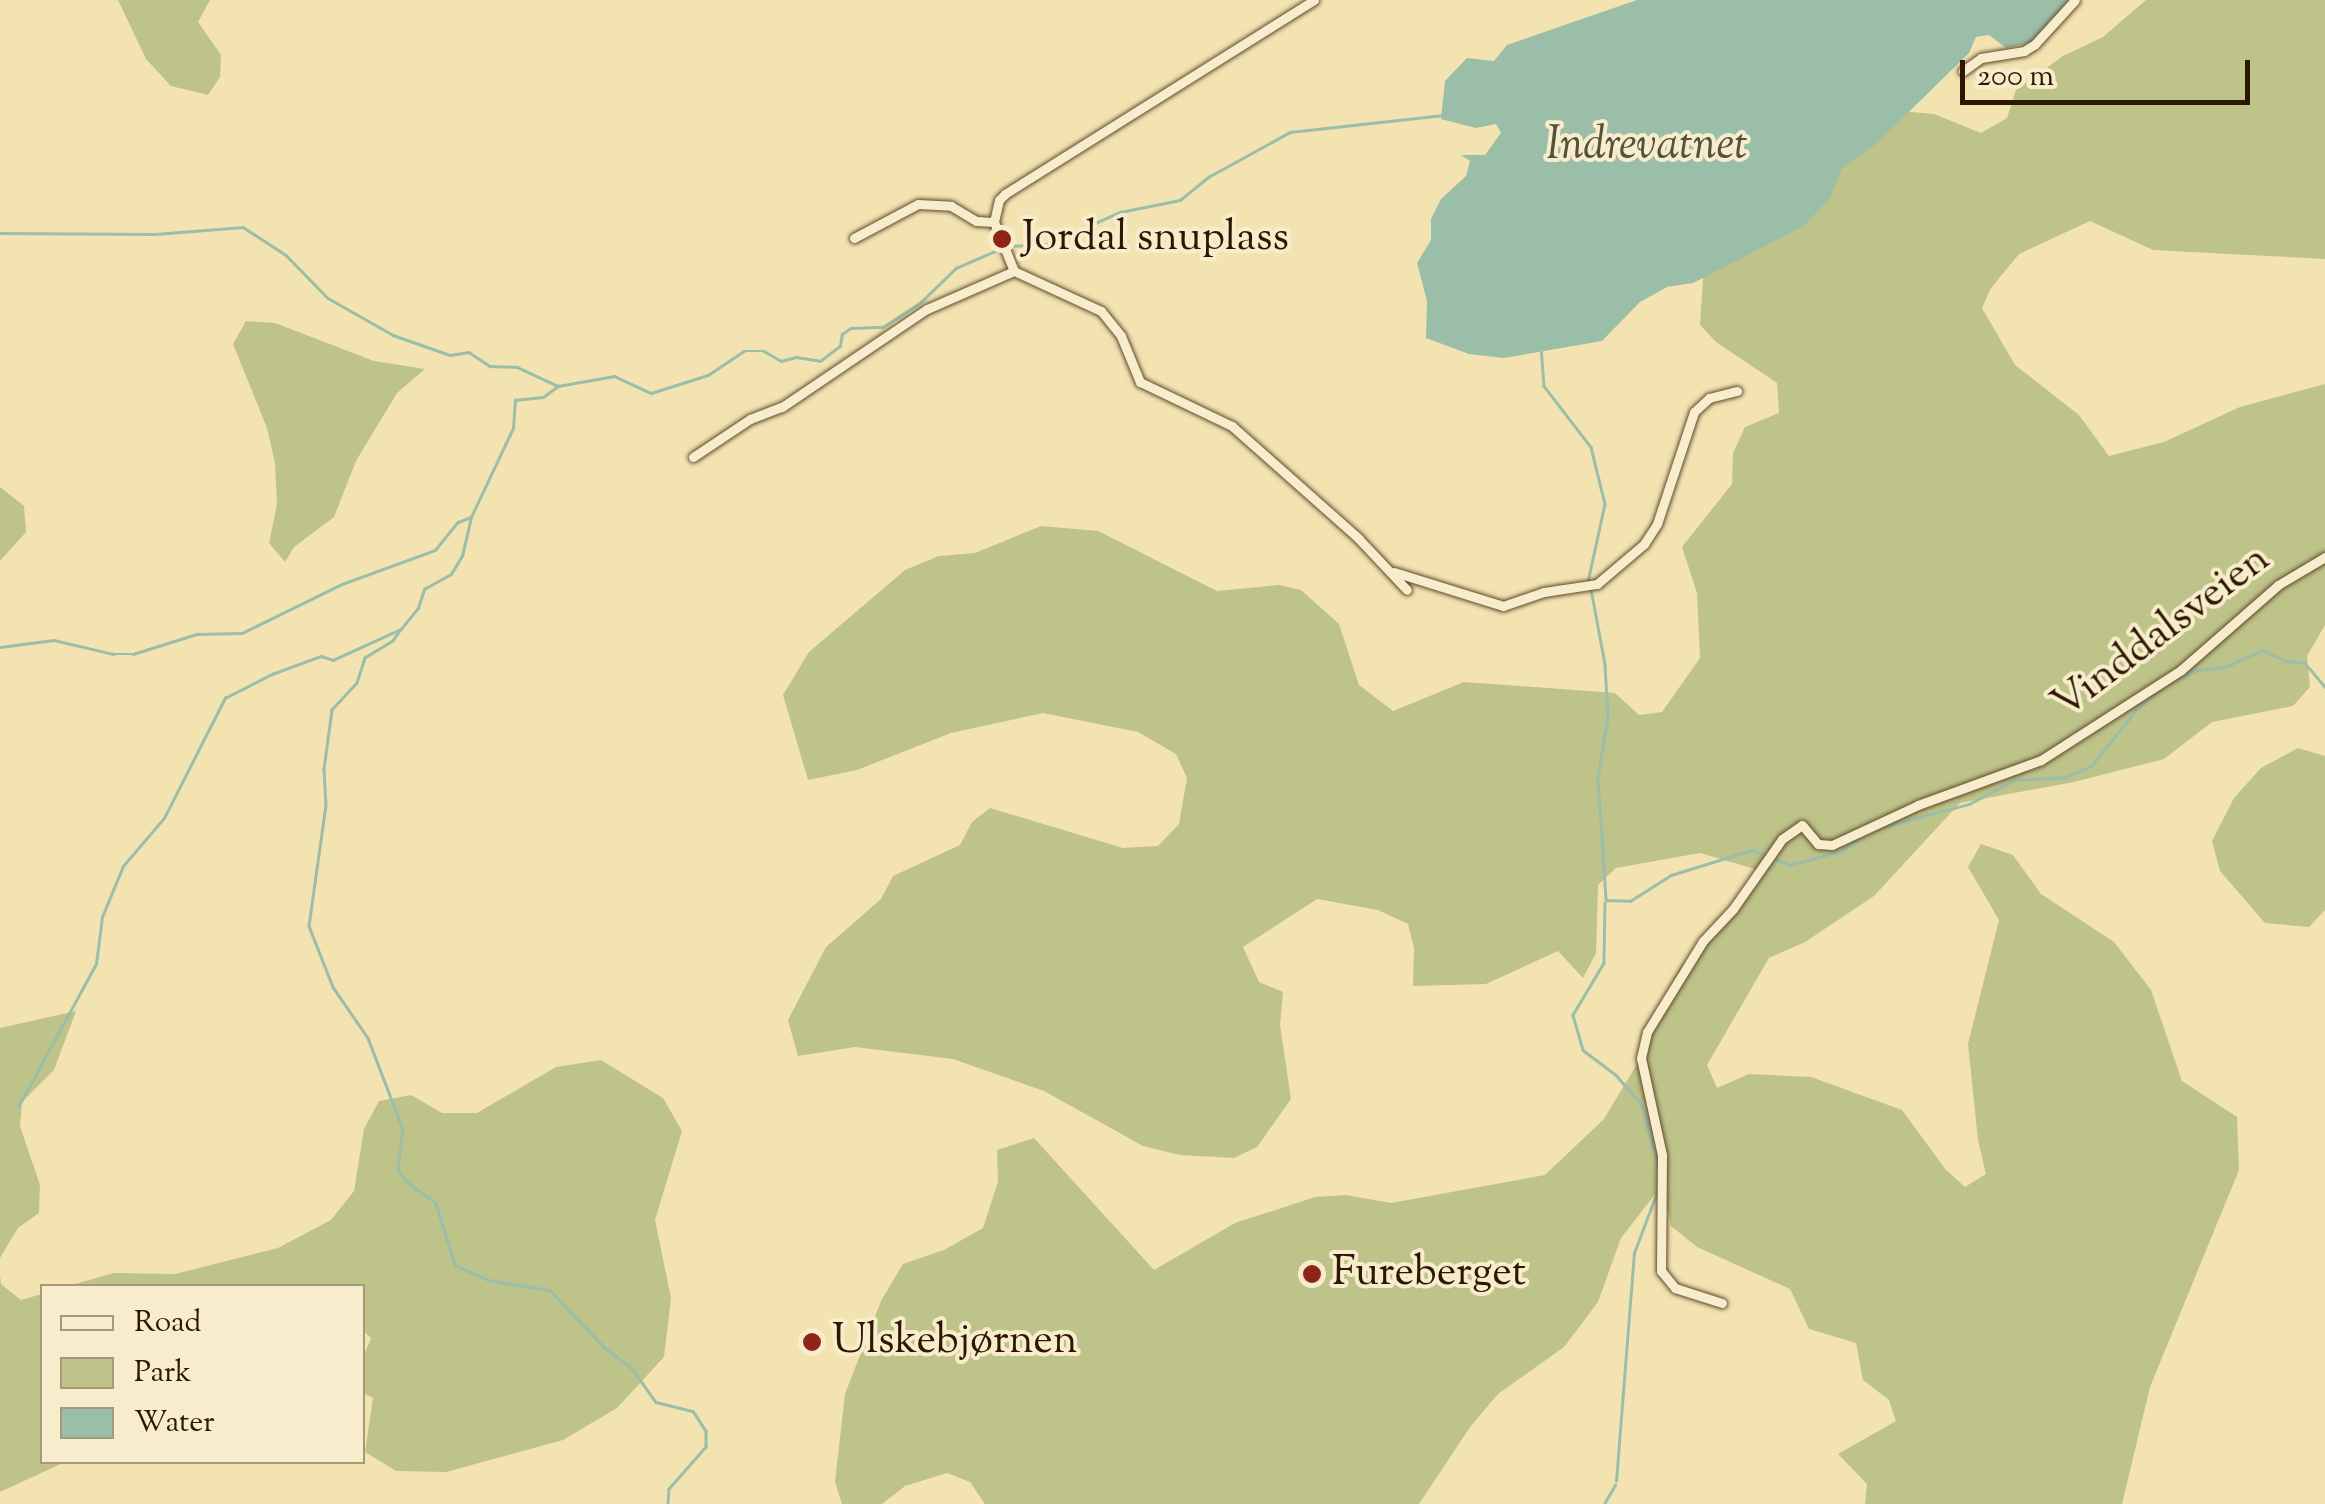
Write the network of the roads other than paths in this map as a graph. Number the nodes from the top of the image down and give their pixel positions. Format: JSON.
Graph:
{"nodes":[{"id":1,"x":1314,"y":0,"type":"edge"},
{"id":2,"x":2076,"y":0,"type":"edge"},
{"id":3,"x":1964,"y":71,"type":"dead end"},
{"id":4,"x":994,"y":222,"type":"junction"},
{"id":5,"x":854,"y":238,"type":"dead end"},
{"id":6,"x":1014,"y":271,"type":"junction"},
{"id":7,"x":1737,"y":390,"type":"dead end"},
{"id":8,"x":693,"y":457,"type":"dead end"},
{"id":9,"x":2325,"y":557,"type":"edge"},
{"id":10,"x":1391,"y":572,"type":"junction"},
{"id":11,"x":1407,"y":590,"type":"dead end"},
{"id":12,"x":1722,"y":1304,"type":"dead end"}],
"edges":[{"from":1,"to":4,"type":"street"},
{"from":2,"to":3,"type":"street"},
{"from":4,"to":5,"type":"street"},
{"from":4,"to":6,"type":"street"},
{"from":6,"to":8,"type":"street"},
{"from":6,"to":10,"type":"street"},
{"from":7,"to":10,"type":"street"},
{"from":9,"to":12,"type":"street","name":"Vinddalsveien"},
{"from":10,"to":11,"type":"street"}]}
